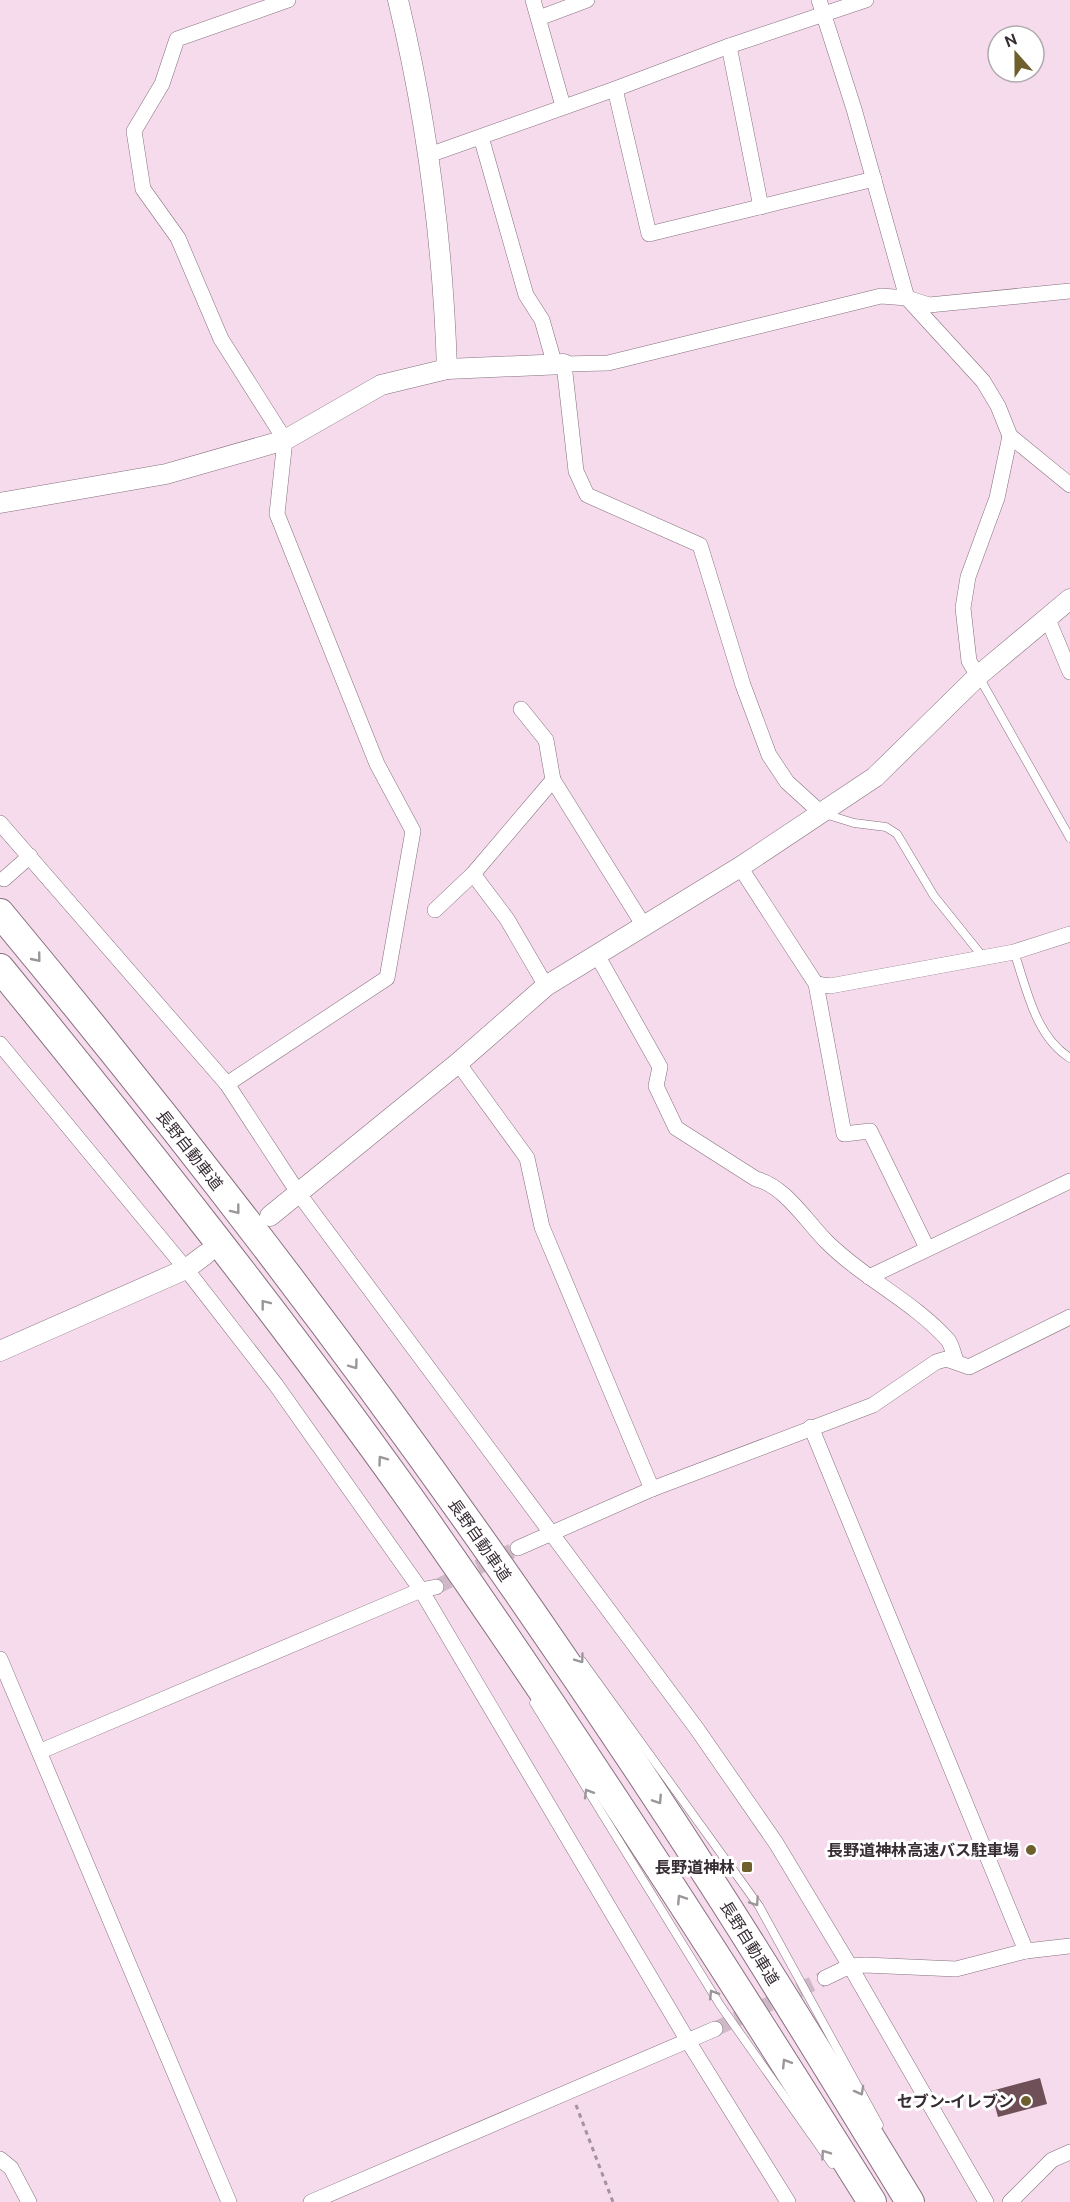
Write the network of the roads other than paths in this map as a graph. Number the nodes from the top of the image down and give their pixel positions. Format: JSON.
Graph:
{"nodes":[{"id":1,"x":288,"y":0,"type":"edge"},
{"id":2,"x":398,"y":0,"type":"edge"},
{"id":3,"x":533,"y":0,"type":"edge"},
{"id":4,"x":587,"y":0,"type":"edge"},
{"id":5,"x":866,"y":0,"type":"edge"},
{"id":6,"x":822,"y":6,"type":"edge"},
{"id":7,"x":539,"y":18,"type":"junction"},
{"id":8,"x":729,"y":46,"type":"junction"},
{"id":9,"x":615,"y":89,"type":"junction"},
{"id":10,"x":564,"y":106,"type":"junction"},
{"id":11,"x":481,"y":137,"type":"junction"},
{"id":12,"x":429,"y":155,"type":"junction"},
{"id":13,"x":874,"y":178,"type":"junction"},
{"id":14,"x":761,"y":207,"type":"junction"},
{"id":15,"x":1070,"y":291,"type":"edge"},
{"id":16,"x":907,"y":298,"type":"junction"},
{"id":17,"x":559,"y":363,"type":"junction"},
{"id":18,"x":447,"y":369,"type":"junction"},
{"id":19,"x":1010,"y":436,"type":"junction"},
{"id":20,"x":285,"y":440,"type":"junction"},
{"id":21,"x":1070,"y":485,"type":"edge"},
{"id":22,"x":0,"y":503,"type":"edge"},
{"id":23,"x":1070,"y":598,"type":"edge"},
{"id":24,"x":1047,"y":618,"type":"junction"},
{"id":25,"x":1070,"y":672,"type":"edge"},
{"id":26,"x":978,"y":676,"type":"junction"},
{"id":27,"x":521,"y":709,"type":"dead end"},
{"id":28,"x":553,"y":780,"type":"junction"},
{"id":29,"x":820,"y":813,"type":"junction"},
{"id":30,"x":0,"y":823,"type":"edge"},
{"id":31,"x":1070,"y":838,"type":"edge"},
{"id":32,"x":30,"y":856,"type":"junction"},
{"id":33,"x":740,"y":867,"type":"junction"},
{"id":34,"x":473,"y":874,"type":"junction"},
{"id":35,"x":3,"y":879,"type":"dead end"},
{"id":36,"x":435,"y":910,"type":"dead end"},
{"id":37,"x":0,"y":913,"type":"edge"},
{"id":38,"x":644,"y":926,"type":"junction"},
{"id":39,"x":1070,"y":934,"type":"edge"},
{"id":40,"x":1014,"y":952,"type":"junction"},
{"id":41,"x":597,"y":955,"type":"junction"},
{"id":42,"x":983,"y":957,"type":"junction"},
{"id":43,"x":0,"y":968,"type":"edge"},
{"id":44,"x":816,"y":984,"type":"junction"},
{"id":45,"x":546,"y":986,"type":"junction"},
{"id":46,"x":0,"y":1044,"type":"edge"},
{"id":47,"x":1070,"y":1058,"type":"edge"},
{"id":48,"x":458,"y":1064,"type":"junction"},
{"id":49,"x":227,"y":1084,"type":"junction"},
{"id":50,"x":1070,"y":1181,"type":"edge"},
{"id":51,"x":300,"y":1194,"type":"junction"},
{"id":52,"x":270,"y":1216,"type":"dead end"},
{"id":53,"x":927,"y":1248,"type":"junction"},
{"id":54,"x":206,"y":1254,"type":"dead end"},
{"id":55,"x":186,"y":1269,"type":"junction"},
{"id":56,"x":869,"y":1277,"type":"junction"},
{"id":57,"x":1070,"y":1317,"type":"edge"},
{"id":58,"x":0,"y":1352,"type":"edge"},
{"id":59,"x":956,"y":1361,"type":"junction"},
{"id":60,"x":811,"y":1427,"type":"junction"},
{"id":61,"x":652,"y":1489,"type":"junction"},
{"id":62,"x":408,"y":1497,"type":"junction"},
{"id":63,"x":464,"y":1516,"type":"junction"},
{"id":64,"x":552,"y":1532,"type":"junction"},
{"id":65,"x":518,"y":1548,"type":"tunnel mouth"},
{"id":66,"x":445,"y":1566,"type":"dead end"},
{"id":67,"x":516,"y":1573,"type":"dead end"},
{"id":68,"x":428,"y":1588,"type":"junction"},
{"id":69,"x":576,"y":1654,"type":"dead end"},
{"id":70,"x":0,"y":1659,"type":"edge"},
{"id":71,"x":527,"y":1693,"type":"dead end"},
{"id":72,"x":41,"y":1751,"type":"junction"},
{"id":73,"x":1070,"y":1946,"type":"edge"},
{"id":74,"x":1026,"y":1951,"type":"junction"},
{"id":75,"x":850,"y":1966,"type":"junction"},
{"id":76,"x":825,"y":1978,"type":"tunnel mouth"},
{"id":77,"x":715,"y":2030,"type":"tunnel mouth"},
{"id":78,"x":688,"y":2041,"type":"junction"},
{"id":79,"x":882,"y":2131,"type":"dead end"},
{"id":80,"x":1070,"y":2152,"type":"edge"},
{"id":81,"x":0,"y":2159,"type":"edge"},
{"id":82,"x":839,"y":2174,"type":"dead end"},
{"id":83,"x":29,"y":2202,"type":"edge"},
{"id":84,"x":229,"y":2202,"type":"edge"},
{"id":85,"x":311,"y":2202,"type":"edge"},
{"id":86,"x":788,"y":2202,"type":"edge"},
{"id":87,"x":872,"y":2202,"type":"edge"},
{"id":88,"x":910,"y":2202,"type":"edge"},
{"id":89,"x":986,"y":2202,"type":"edge"},
{"id":90,"x":1010,"y":2202,"type":"edge"}],
"edges":[{"from":1,"to":20,"type":"street"},
{"from":2,"to":12,"type":"street"},
{"from":3,"to":7,"type":"street"},
{"from":4,"to":7,"type":"street"},
{"from":5,"to":6,"type":"street"},
{"from":6,"to":8,"type":"street"},
{"from":6,"to":13,"type":"street"},
{"from":7,"to":10,"type":"street"},
{"from":8,"to":9,"type":"street"},
{"from":8,"to":14,"type":"street"},
{"from":9,"to":10,"type":"street"},
{"from":9,"to":14,"type":"street"},
{"from":10,"to":11,"type":"street"},
{"from":11,"to":12,"type":"street"},
{"from":11,"to":17,"type":"street"},
{"from":12,"to":18,"type":"street"},
{"from":13,"to":14,"type":"street"},
{"from":13,"to":16,"type":"street"},
{"from":15,"to":16,"type":"street"},
{"from":16,"to":17,"type":"street"},
{"from":16,"to":19,"type":"street"},
{"from":17,"to":18,"type":"street"},
{"from":17,"to":29,"type":"street"},
{"from":18,"to":20,"type":"street"},
{"from":19,"to":21,"type":"street"},
{"from":19,"to":26,"type":"street"},
{"from":20,"to":22,"type":"street"},
{"from":20,"to":49,"type":"street"},
{"from":23,"to":24,"type":"street"},
{"from":24,"to":25,"type":"street"},
{"from":24,"to":26,"type":"street"},
{"from":26,"to":29,"type":"street"},
{"from":26,"to":31,"type":"lane"},
{"from":27,"to":28,"type":"street"},
{"from":28,"to":34,"type":"street"},
{"from":28,"to":38,"type":"street"},
{"from":29,"to":33,"type":"street"},
{"from":29,"to":42,"type":"lane"},
{"from":30,"to":32,"type":"street"},
{"from":32,"to":35,"type":"street"},
{"from":32,"to":49,"type":"street"},
{"from":33,"to":38,"type":"street"},
{"from":33,"to":44,"type":"street"},
{"from":34,"to":36,"type":"street"},
{"from":34,"to":45,"type":"street"},
{"from":37,"to":63,"type":"highway","name":"長野自動車道","one_way":true},
{"from":38,"to":41,"type":"street"},
{"from":39,"to":40,"type":"street"},
{"from":40,"to":42,"type":"street"},
{"from":40,"to":47,"type":"lane"},
{"from":41,"to":45,"type":"street"},
{"from":41,"to":56,"type":"street"},
{"from":42,"to":44,"type":"street"},
{"from":62,"to":43,"type":"highway","name":"長野自動車道","one_way":true},
{"from":44,"to":53,"type":"street"},
{"from":45,"to":48,"type":"street"},
{"from":46,"to":55,"type":"street"},
{"from":48,"to":51,"type":"street"},
{"from":48,"to":61,"type":"street"},
{"from":49,"to":51,"type":"street"},
{"from":50,"to":53,"type":"street"},
{"from":51,"to":52,"type":"street"},
{"from":51,"to":64,"type":"street"},
{"from":53,"to":56,"type":"street"},
{"from":54,"to":55,"type":"street"},
{"from":55,"to":58,"type":"street"},
{"from":55,"to":68,"type":"street"},
{"from":56,"to":59,"type":"street"},
{"from":57,"to":59,"type":"street"},
{"from":59,"to":60,"type":"street"},
{"from":60,"to":61,"type":"street"},
{"from":60,"to":74,"type":"street"},
{"from":61,"to":64,"type":"street"},
{"from":62,"to":66,"type":"lane"},
{"from":87,"to":62,"type":"highway","name":"長野自動車道","one_way":true},
{"from":63,"to":67,"type":"lane"},
{"from":63,"to":88,"type":"highway","name":"長野自動車道","one_way":true},
{"from":64,"to":65,"type":"street"},
{"from":64,"to":75,"type":"street"},
{"from":68,"to":72,"type":"street"},
{"from":68,"to":78,"type":"street"},
{"from":69,"to":79,"type":"lane","one_way":true},
{"from":70,"to":72,"type":"street"},
{"from":82,"to":71,"type":"lane","one_way":true},
{"from":72,"to":84,"type":"street"},
{"from":73,"to":74,"type":"street"},
{"from":74,"to":75,"type":"street"},
{"from":75,"to":76,"type":"street"},
{"from":75,"to":89,"type":"street"},
{"from":77,"to":78,"type":"street"},
{"from":78,"to":85,"type":"street"},
{"from":78,"to":86,"type":"street"},
{"from":80,"to":90,"type":"street"},
{"from":81,"to":83,"type":"street"}]}
